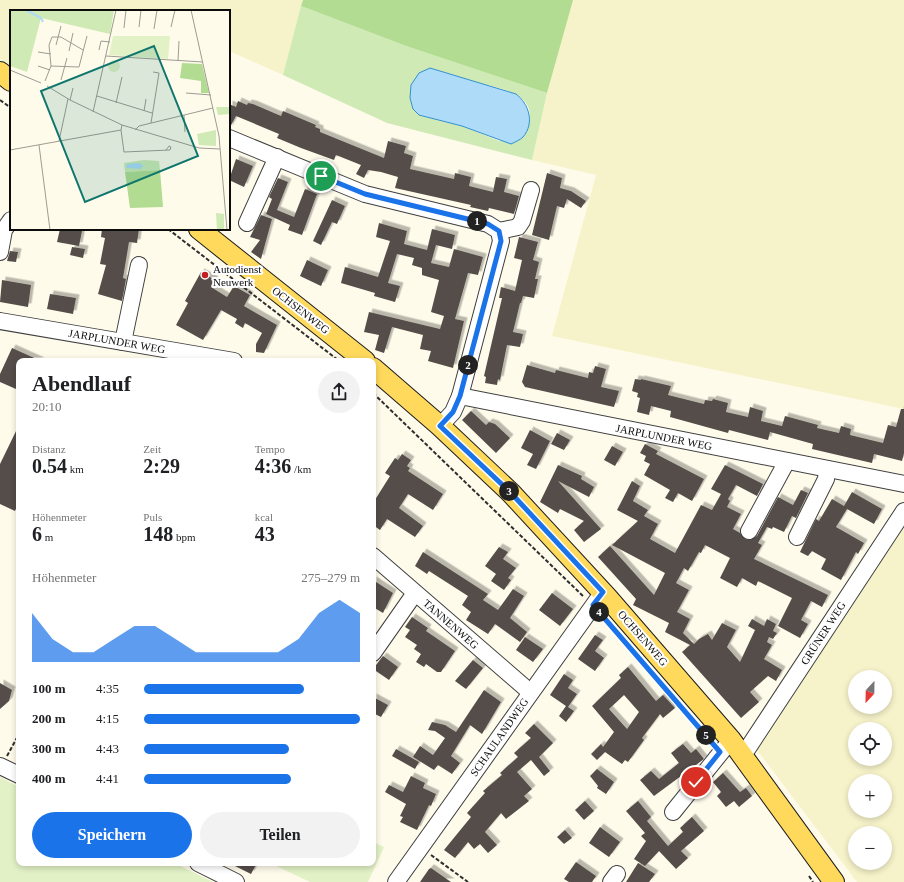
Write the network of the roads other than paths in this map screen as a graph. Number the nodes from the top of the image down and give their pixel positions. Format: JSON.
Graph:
{"nodes":[{"id":1,"x":0,"y":72,"type":"edge"},
{"id":2,"x":10,"y":80,"type":"edge"},
{"id":3,"x":230,"y":138,"type":"edge"},
{"id":4,"x":277,"y":158,"type":"junction"},
{"id":5,"x":531,"y":190,"type":"dead end"},
{"id":6,"x":10,"y":221,"type":"edge"},
{"id":7,"x":247,"y":223,"type":"dead end"},
{"id":8,"x":200,"y":230,"type":"edge"},
{"id":9,"x":499,"y":231,"type":"junction"},
{"id":10,"x":0,"y":252,"type":"edge"},
{"id":11,"x":139,"y":265,"type":"dead end"},
{"id":12,"x":124,"y":303,"type":"dead end"},
{"id":13,"x":0,"y":321,"type":"edge"},
{"id":14,"x":120,"y":341,"type":"junction"},
{"id":15,"x":217,"y":358,"type":"edge"},
{"id":16,"x":359,"y":358,"type":"edge"},
{"id":17,"x":376,"y":372,"type":"edge"},
{"id":18,"x":460,"y":396,"type":"junction"},
{"id":19,"x":440,"y":426,"type":"junction"},
{"id":20,"x":787,"y":461,"type":"junction"},
{"id":21,"x":827,"y":469,"type":"junction"},
{"id":22,"x":904,"y":484,"type":"edge"},
{"id":23,"x":904,"y":511,"type":"edge"},
{"id":24,"x":749,"y":531,"type":"dead end"},
{"id":25,"x":797,"y":537,"type":"dead end"},
{"id":26,"x":376,"y":559,"type":"edge"},
{"id":27,"x":415,"y":593,"type":"junction"},
{"id":28,"x":598,"y":599,"type":"junction"},
{"id":29,"x":376,"y":649,"type":"edge"},
{"id":30,"x":530,"y":692,"type":"junction"},
{"id":31,"x":736,"y":747,"type":"junction"},
{"id":32,"x":0,"y":766,"type":"edge"},
{"id":33,"x":16,"y":774,"type":"edge"},
{"id":34,"x":673,"y":812,"type":"dead end"},
{"id":35,"x":204,"y":866,"type":"edge"},
{"id":36,"x":236,"y":882,"type":"edge"},
{"id":37,"x":396,"y":882,"type":"edge"},
{"id":38,"x":834,"y":882,"type":"edge"}],
"edges":[{"from":1,"to":2,"type":"main road"},
{"from":3,"to":4,"type":"street"},
{"from":4,"to":7,"type":"street"},
{"from":4,"to":9,"type":"street"},
{"from":5,"to":9,"type":"street"},
{"from":6,"to":10,"type":"street"},
{"from":8,"to":16,"type":"main road","name":"OCHSENWEG"},
{"from":9,"to":18,"type":"street"},
{"from":11,"to":14,"type":"street"},
{"from":12,"to":14,"type":"street"},
{"from":13,"to":14,"type":"street","name":"JARPLUNDER WEG"},
{"from":14,"to":15,"type":"street","name":"JARPLUNDER WEG"},
{"from":17,"to":19,"type":"main road","name":"OCHSENWEG"},
{"from":18,"to":19,"type":"street"},
{"from":18,"to":20,"type":"street","name":"JARPLUNDER WEG"},
{"from":19,"to":28,"type":"main road","name":"OCHSENWEG"},
{"from":20,"to":21,"type":"street","name":"JARPLUNDER WEG"},
{"from":20,"to":24,"type":"street"},
{"from":21,"to":22,"type":"street","name":"JARPLUNDER WEG"},
{"from":21,"to":25,"type":"street"},
{"from":23,"to":31,"type":"street","name":"GRÜNER WEG"},
{"from":26,"to":27,"type":"street","name":"TANNENWEG"},
{"from":27,"to":29,"type":"street"},
{"from":27,"to":30,"type":"street","name":"TANNENWEG"},
{"from":28,"to":30,"type":"street","name":"SCHAULANDWEG"},
{"from":28,"to":31,"type":"main road","name":"OCHSENWEG"},
{"from":30,"to":37,"type":"street","name":"SCHAULANDWEG"},
{"from":31,"to":34,"type":"street","name":"GRÜNER WEG"},
{"from":31,"to":38,"type":"main road","name":"OCHSENWEG"},
{"from":32,"to":33,"type":"street"},
{"from":35,"to":36,"type":"street"}]}
